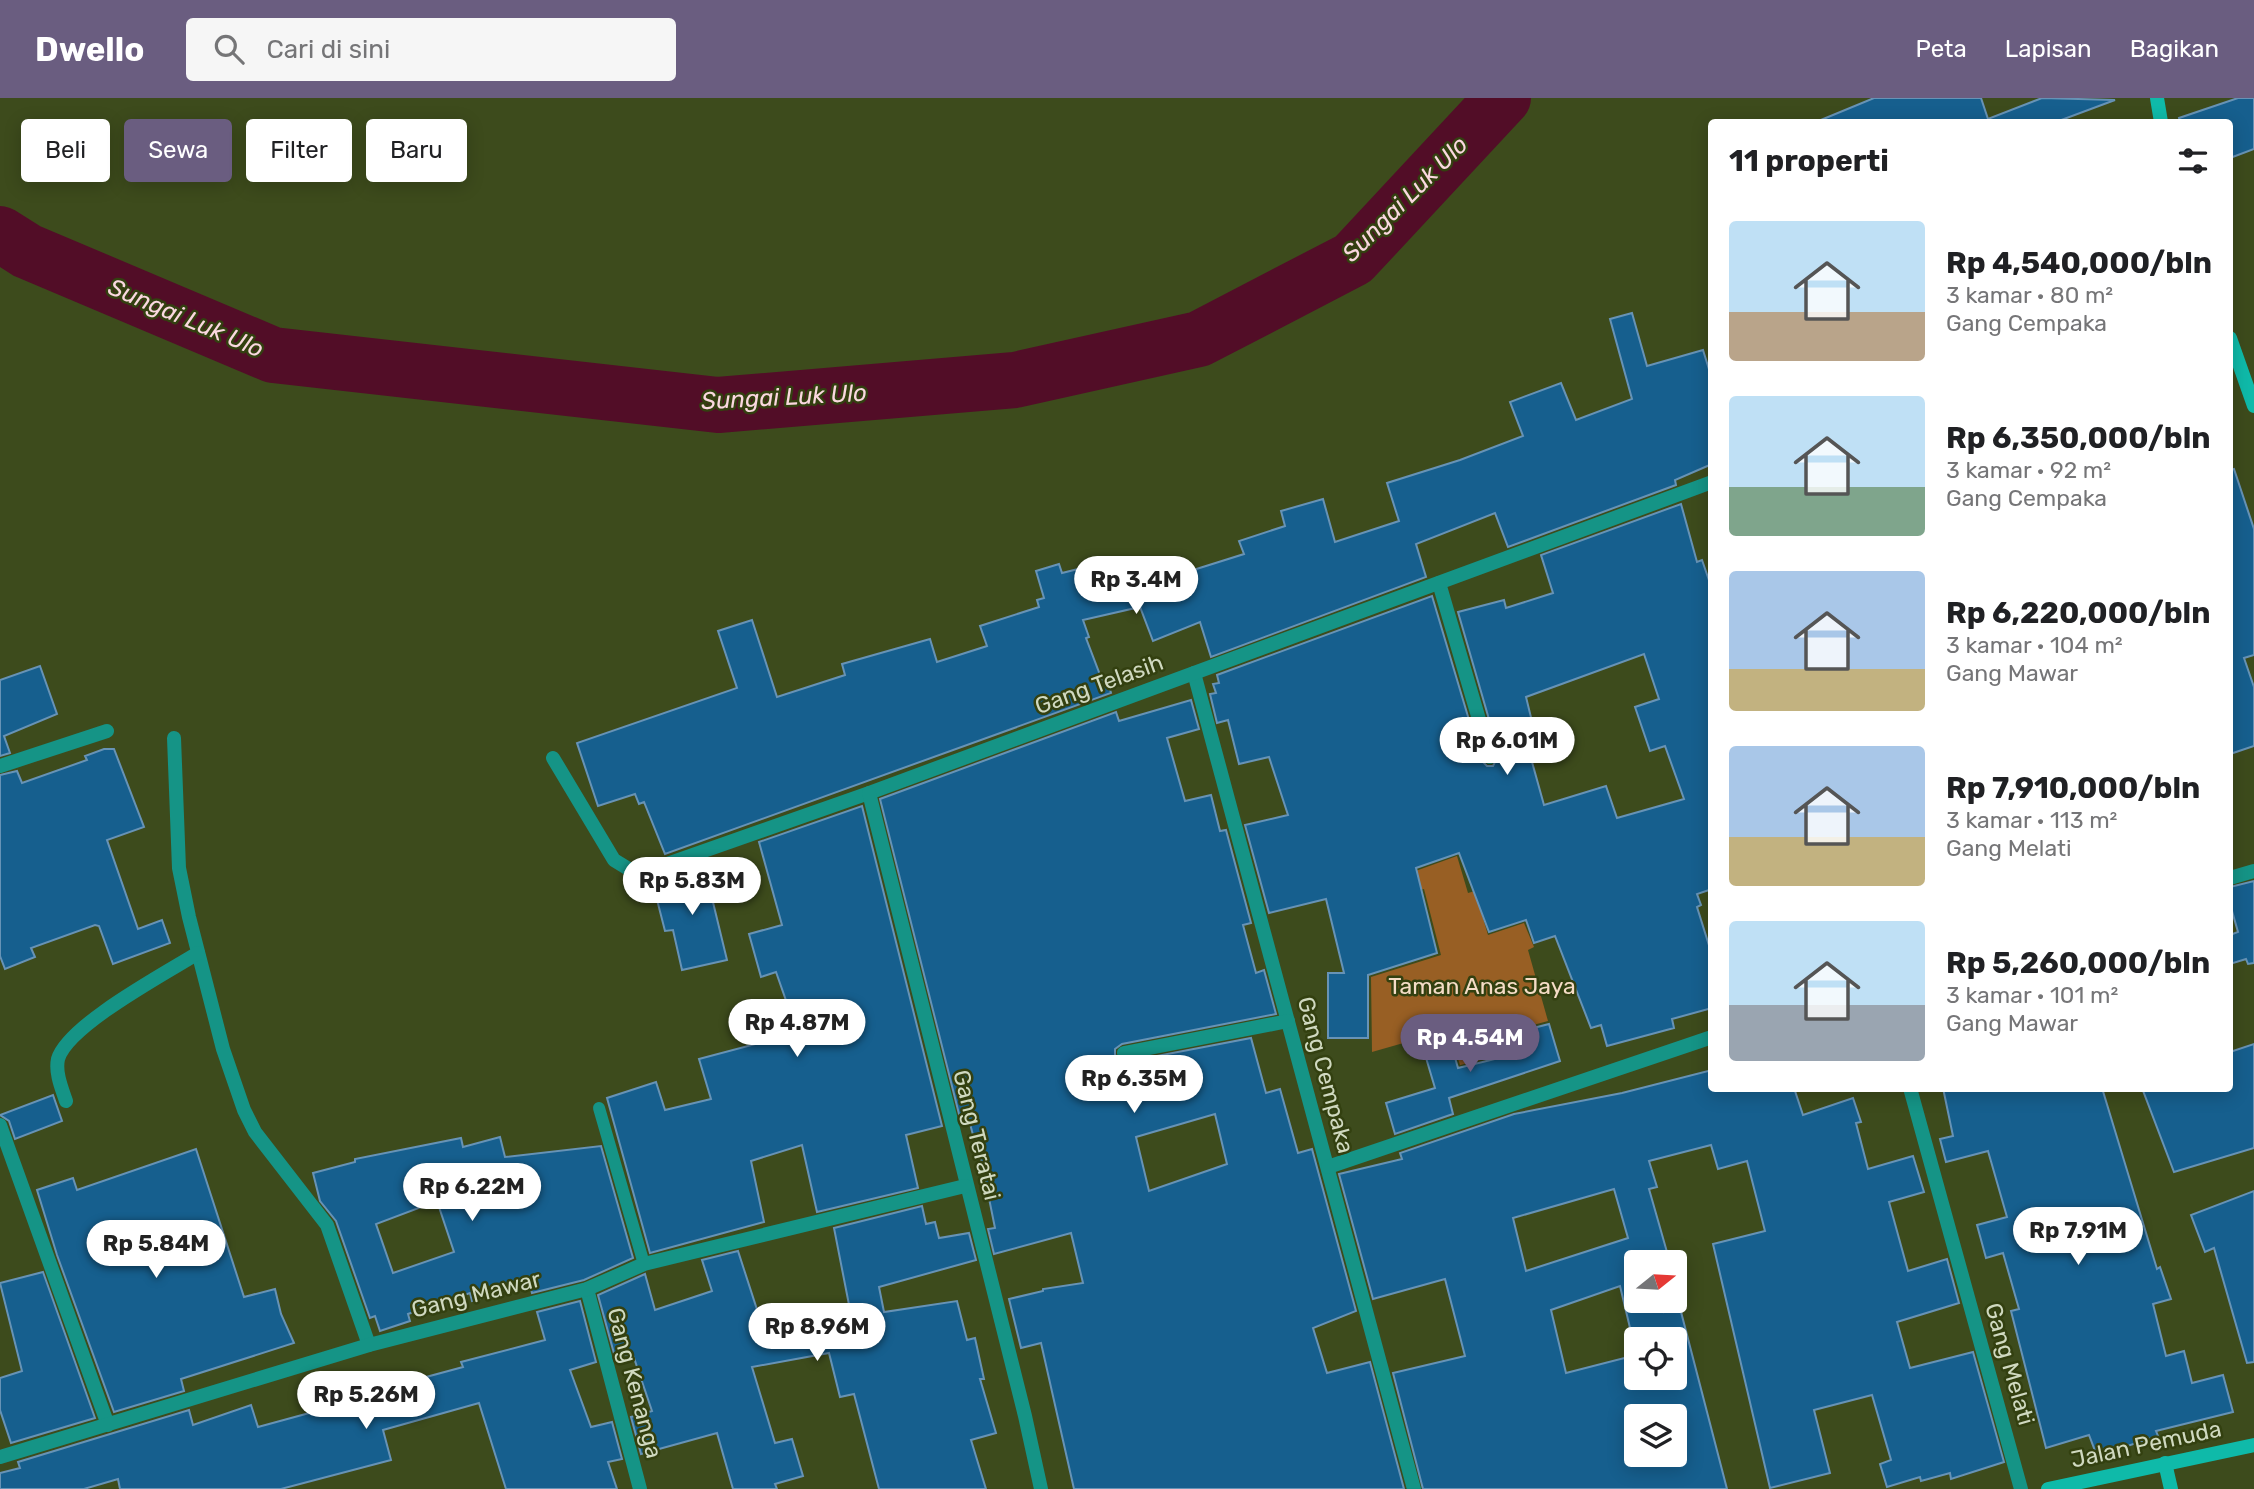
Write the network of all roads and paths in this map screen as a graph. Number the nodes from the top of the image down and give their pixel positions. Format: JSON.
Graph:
{"nodes":[{"id":1,"x":2157,"y":98,"type":"edge"},
{"id":2,"x":2160,"y":119,"type":"edge"},
{"id":3,"x":2233,"y":346,"type":"edge"},
{"id":4,"x":2254,"y":406,"type":"edge"},
{"id":5,"x":1708,"y":488,"type":"edge"},
{"id":6,"x":1439,"y":583,"type":"junction"},
{"id":7,"x":1194,"y":673,"type":"junction"},
{"id":8,"x":107,"y":731,"type":"dead end"},
{"id":9,"x":174,"y":738,"type":"dead end"},
{"id":10,"x":1490,"y":757,"type":"dead end"},
{"id":11,"x":553,"y":758,"type":"dead end"},
{"id":12,"x":0,"y":766,"type":"edge"},
{"id":13,"x":869,"y":793,"type":"junction"},
{"id":14,"x":2254,"y":871,"type":"edge"},
{"id":15,"x":2233,"y":877,"type":"edge"},
{"id":16,"x":198,"y":953,"type":"junction"},
{"id":17,"x":1288,"y":1021,"type":"junction"},
{"id":18,"x":1708,"y":1038,"type":"edge"},
{"id":19,"x":1125,"y":1053,"type":"dead end"},
{"id":20,"x":1911,"y":1092,"type":"edge"},
{"id":21,"x":66,"y":1101,"type":"dead end"},
{"id":22,"x":599,"y":1108,"type":"dead end"},
{"id":23,"x":0,"y":1125,"type":"edge"},
{"id":24,"x":1328,"y":1167,"type":"junction"},
{"id":25,"x":965,"y":1186,"type":"junction"},
{"id":26,"x":644,"y":1264,"type":"junction"},
{"id":27,"x":587,"y":1289,"type":"junction"},
{"id":28,"x":369,"y":1345,"type":"junction"},
{"id":29,"x":108,"y":1425,"type":"junction"},
{"id":30,"x":2254,"y":1445,"type":"edge"},
{"id":31,"x":0,"y":1457,"type":"edge"},
{"id":32,"x":2165,"y":1463,"type":"junction"},
{"id":33,"x":640,"y":1489,"type":"edge"},
{"id":34,"x":1041,"y":1489,"type":"edge"},
{"id":35,"x":1414,"y":1489,"type":"edge"},
{"id":36,"x":2021,"y":1489,"type":"edge"},
{"id":37,"x":2048,"y":1489,"type":"edge"},
{"id":38,"x":2171,"y":1489,"type":"edge"}],
"edges":[{"from":1,"to":2,"type":"main road"},
{"from":3,"to":4,"type":"main road"},
{"from":5,"to":6,"type":"street","name":"Gang Telasih"},
{"from":6,"to":7,"type":"street","name":"Gang Telasih"},
{"from":6,"to":10,"type":"street"},
{"from":7,"to":13,"type":"street","name":"Gang Telasih"},
{"from":7,"to":17,"type":"street","name":"Gang Cempaka"},
{"from":8,"to":12,"type":"street"},
{"from":9,"to":16,"type":"street"},
{"from":11,"to":13,"type":"street","name":"Gang Telasih"},
{"from":13,"to":25,"type":"street","name":"Gang Teratai"},
{"from":14,"to":15,"type":"street"},
{"from":16,"to":21,"type":"street"},
{"from":16,"to":28,"type":"street"},
{"from":17,"to":19,"type":"street"},
{"from":17,"to":24,"type":"street","name":"Gang Cempaka"},
{"from":18,"to":24,"type":"street"},
{"from":20,"to":36,"type":"street","name":"Gang Melati"},
{"from":22,"to":26,"type":"lane"},
{"from":23,"to":29,"type":"street"},
{"from":24,"to":35,"type":"street","name":"Gang Cempaka"},
{"from":25,"to":26,"type":"street","name":"Gang Mawar"},
{"from":25,"to":34,"type":"street","name":"Gang Teratai"},
{"from":26,"to":27,"type":"street","name":"Gang Mawar"},
{"from":27,"to":28,"type":"street","name":"Gang Mawar"},
{"from":27,"to":33,"type":"street","name":"Gang Kenanga"},
{"from":28,"to":29,"type":"street","name":"Gang Mawar"},
{"from":29,"to":31,"type":"street","name":"Gang Mawar"},
{"from":30,"to":32,"type":"main road","name":"Jalan Pemuda"},
{"from":32,"to":37,"type":"main road","name":"Jalan Pemuda"},
{"from":32,"to":38,"type":"main road"}]}
